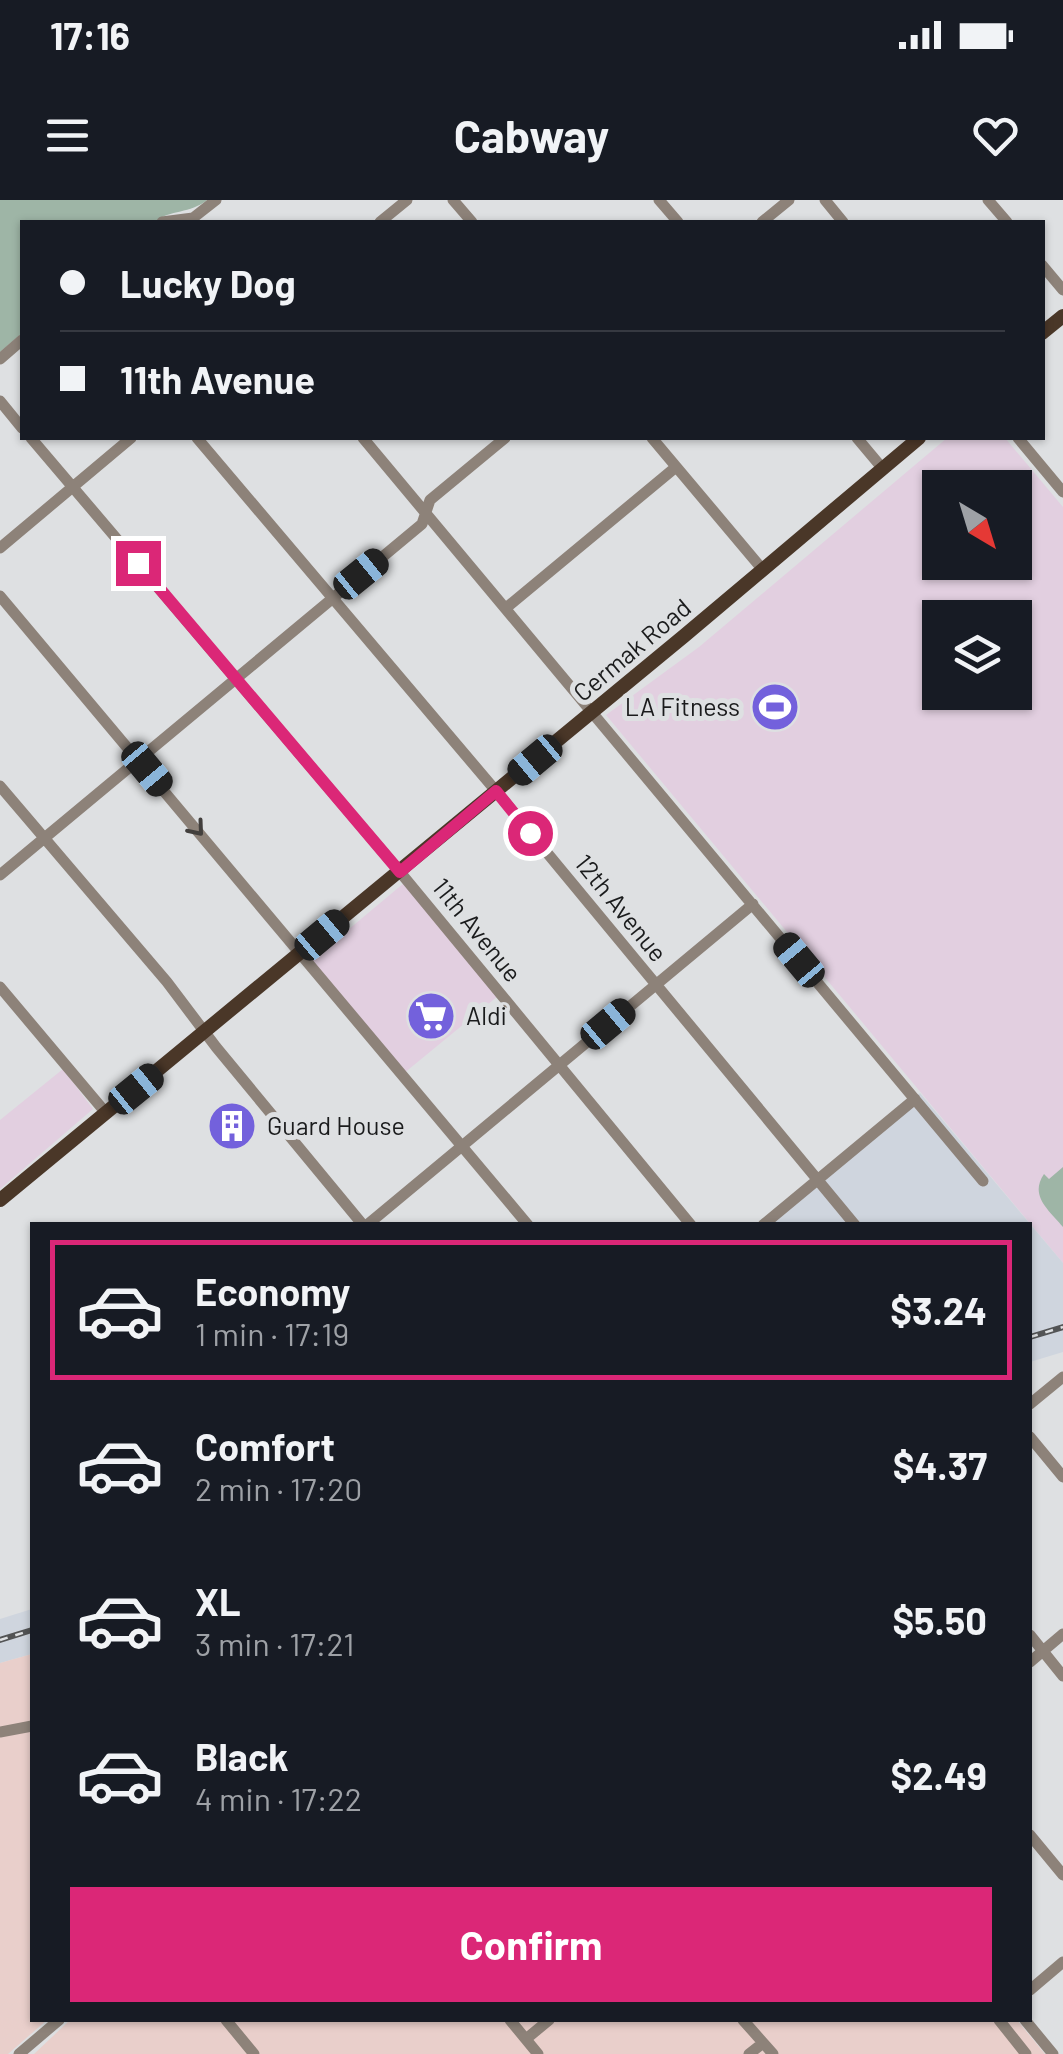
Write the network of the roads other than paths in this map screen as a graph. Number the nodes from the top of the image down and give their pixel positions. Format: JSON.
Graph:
{"nodes":[{"id":1,"x":216,"y":200,"type":"edge"},
{"id":2,"x":407,"y":200,"type":"edge"},
{"id":3,"x":452,"y":200,"type":"edge"},
{"id":4,"x":659,"y":200,"type":"edge"},
{"id":5,"x":789,"y":200,"type":"edge"},
{"id":6,"x":825,"y":200,"type":"edge"},
{"id":7,"x":988,"y":200,"type":"edge"},
{"id":8,"x":184,"y":220,"type":"edge"},
{"id":9,"x":382,"y":220,"type":"edge"},
{"id":10,"x":470,"y":220,"type":"edge"},
{"id":11,"x":676,"y":220,"type":"edge"},
{"id":12,"x":764,"y":220,"type":"edge"},
{"id":13,"x":841,"y":220,"type":"edge"},
{"id":14,"x":1004,"y":220,"type":"edge"},
{"id":15,"x":1045,"y":269,"type":"edge"},
{"id":16,"x":1063,"y":290,"type":"edge"},
{"id":17,"x":20,"y":342,"type":"edge"},
{"id":18,"x":0,"y":359,"type":"edge"},
{"id":19,"x":0,"y":402,"type":"edge"},
{"id":20,"x":20,"y":426,"type":"edge"},
{"id":21,"x":32,"y":440,"type":"edge"},
{"id":22,"x":130,"y":440,"type":"edge"},
{"id":23,"x":199,"y":440,"type":"edge"},
{"id":24,"x":365,"y":440,"type":"edge"},
{"id":25,"x":503,"y":440,"type":"edge"},
{"id":26,"x":654,"y":440,"type":"edge"},
{"id":27,"x":859,"y":440,"type":"edge"},
{"id":28,"x":918,"y":440,"type":"edge"},
{"id":29,"x":1020,"y":440,"type":"edge"},
{"id":30,"x":676,"y":466,"type":"junction"},
{"id":31,"x":883,"y":469,"type":"junction"},
{"id":32,"x":73,"y":487,"type":"junction"},
{"id":33,"x":1063,"y":492,"type":"edge"},
{"id":34,"x":426,"y":513,"type":"junction"},
{"id":35,"x":0,"y":548,"type":"edge"},
{"id":36,"x":763,"y":570,"type":"junction"},
{"id":37,"x":0,"y":596,"type":"edge"},
{"id":38,"x":332,"y":597,"type":"junction"},
{"id":39,"x":506,"y":608,"type":"junction"},
{"id":40,"x":236,"y":679,"type":"junction"},
{"id":41,"x":593,"y":711,"type":"junction"},
{"id":42,"x":139,"y":759,"type":"junction"},
{"id":43,"x":0,"y":786,"type":"edge"},
{"id":44,"x":496,"y":791,"type":"junction"},
{"id":45,"x":44,"y":839,"type":"junction"},
{"id":46,"x":400,"y":872,"type":"junction"},
{"id":47,"x":0,"y":875,"type":"edge"},
{"id":48,"x":753,"y":904,"type":"junction"},
{"id":49,"x":301,"y":952,"type":"junction"},
{"id":50,"x":655,"y":985,"type":"junction"},
{"id":51,"x":0,"y":988,"type":"edge"},
{"id":52,"x":205,"y":1032,"type":"junction"},
{"id":53,"x":559,"y":1066,"type":"junction"},
{"id":54,"x":915,"y":1099,"type":"junction"},
{"id":55,"x":106,"y":1113,"type":"junction"},
{"id":56,"x":462,"y":1146,"type":"junction"},
{"id":57,"x":818,"y":1180,"type":"junction"},
{"id":58,"x":982,"y":1181,"type":"dead end"},
{"id":59,"x":2,"y":1193,"type":"edge"},
{"id":60,"x":363,"y":1222,"type":"edge"},
{"id":61,"x":369,"y":1222,"type":"edge"},
{"id":62,"x":525,"y":1222,"type":"edge"},
{"id":63,"x":689,"y":1222,"type":"edge"},
{"id":64,"x":767,"y":1222,"type":"edge"},
{"id":65,"x":853,"y":1222,"type":"edge"},
{"id":66,"x":1063,"y":1376,"type":"edge"},
{"id":67,"x":1032,"y":1402,"type":"edge"},
{"id":68,"x":1032,"y":1439,"type":"edge"},
{"id":69,"x":1063,"y":1477,"type":"edge"},
{"id":70,"x":1063,"y":1634,"type":"edge"},
{"id":71,"x":1032,"y":1638,"type":"edge"},
{"id":72,"x":1043,"y":1651,"type":"junction"},
{"id":73,"x":1032,"y":1660,"type":"edge"},
{"id":74,"x":1063,"y":1676,"type":"edge"},
{"id":75,"x":30,"y":1726,"type":"edge"},
{"id":76,"x":0,"y":1732,"type":"edge"},
{"id":77,"x":1032,"y":1836,"type":"edge"},
{"id":78,"x":1063,"y":1875,"type":"edge"},
{"id":79,"x":1063,"y":1962,"type":"edge"},
{"id":80,"x":1032,"y":1988,"type":"edge"},
{"id":81,"x":57,"y":2022,"type":"edge"},
{"id":82,"x":228,"y":2022,"type":"edge"},
{"id":83,"x":512,"y":2022,"type":"edge"},
{"id":84,"x":547,"y":2022,"type":"edge"},
{"id":85,"x":746,"y":2022,"type":"edge"},
{"id":86,"x":1000,"y":2022,"type":"edge"},
{"id":87,"x":1027,"y":2022,"type":"edge"},
{"id":88,"x":526,"y":2039,"type":"junction"},
{"id":89,"x":763,"y":2043,"type":"junction"},
{"id":90,"x":34,"y":2049,"type":"edge"},
{"id":91,"x":18,"y":2054,"type":"edge"},
{"id":92,"x":254,"y":2054,"type":"edge"},
{"id":93,"x":538,"y":2054,"type":"edge"},
{"id":94,"x":750,"y":2054,"type":"edge"},
{"id":95,"x":772,"y":2054,"type":"edge"},
{"id":96,"x":1026,"y":2054,"type":"edge"},
{"id":97,"x":1053,"y":2054,"type":"edge"}],
"edges":[{"from":1,"to":8,"type":"street"},
{"from":2,"to":9,"type":"street"},
{"from":3,"to":10,"type":"street"},
{"from":4,"to":11,"type":"street"},
{"from":5,"to":12,"type":"street"},
{"from":6,"to":13,"type":"street"},
{"from":7,"to":14,"type":"street"},
{"from":15,"to":16,"type":"street"},
{"from":17,"to":18,"type":"street"},
{"from":19,"to":20,"type":"street"},
{"from":21,"to":32,"type":"street","name":"11th Avenue"},
{"from":22,"to":32,"type":"street"},
{"from":23,"to":38,"type":"street","name":"12th Avenue"},
{"from":24,"to":34,"type":"street"},
{"from":25,"to":34,"type":"street"},
{"from":26,"to":30,"type":"street"},
{"from":27,"to":31,"type":"street"},
{"from":28,"to":31,"type":"main road","name":"Cermak Road"},
{"from":29,"to":33,"type":"street"},
{"from":30,"to":36,"type":"street"},
{"from":30,"to":39,"type":"street"},
{"from":31,"to":36,"type":"main road","name":"Cermak Road"},
{"from":32,"to":35,"type":"street"},
{"from":32,"to":40,"type":"street","name":"11th Avenue"},
{"from":34,"to":38,"type":"street"},
{"from":34,"to":39,"type":"street"},
{"from":36,"to":41,"type":"main road","name":"Cermak Road"},
{"from":37,"to":42,"type":"street"},
{"from":38,"to":40,"type":"street"},
{"from":38,"to":44,"type":"street","name":"12th Avenue"},
{"from":39,"to":41,"type":"street"},
{"from":40,"to":42,"type":"street"},
{"from":40,"to":46,"type":"street","name":"11th Avenue"},
{"from":41,"to":44,"type":"main road","name":"Cermak Road"},
{"from":41,"to":48,"type":"street"},
{"from":42,"to":45,"type":"street"},
{"from":42,"to":49,"type":"street","one_way":true},
{"from":43,"to":45,"type":"street"},
{"from":44,"to":46,"type":"main road","name":"Cermak Road"},
{"from":44,"to":50,"type":"street","name":"12th Avenue"},
{"from":45,"to":47,"type":"street"},
{"from":45,"to":52,"type":"street"},
{"from":46,"to":49,"type":"main road","name":"Cermak Road"},
{"from":46,"to":53,"type":"street","name":"11th Avenue"},
{"from":48,"to":50,"type":"street"},
{"from":48,"to":54,"type":"street"},
{"from":49,"to":52,"type":"main road","name":"Cermak Road"},
{"from":49,"to":56,"type":"street"},
{"from":50,"to":53,"type":"street"},
{"from":50,"to":57,"type":"street","name":"12th Avenue"},
{"from":51,"to":55,"type":"street"},
{"from":52,"to":55,"type":"main road","name":"Cermak Road"},
{"from":52,"to":60,"type":"street"},
{"from":53,"to":56,"type":"street"},
{"from":53,"to":63,"type":"street","name":"11th Avenue"},
{"from":54,"to":57,"type":"street"},
{"from":54,"to":58,"type":"street"},
{"from":55,"to":59,"type":"main road","name":"Cermak Road"},
{"from":56,"to":61,"type":"street"},
{"from":56,"to":62,"type":"street"},
{"from":57,"to":64,"type":"street"},
{"from":57,"to":65,"type":"street","name":"12th Avenue"},
{"from":66,"to":67,"type":"street"},
{"from":68,"to":69,"type":"street"},
{"from":70,"to":72,"type":"street"},
{"from":71,"to":72,"type":"street"},
{"from":72,"to":73,"type":"street"},
{"from":72,"to":74,"type":"street"},
{"from":75,"to":76,"type":"street"},
{"from":77,"to":78,"type":"street"},
{"from":79,"to":80,"type":"street"},
{"from":81,"to":90,"type":"street"},
{"from":82,"to":92,"type":"street"},
{"from":83,"to":88,"type":"street"},
{"from":84,"to":88,"type":"street"},
{"from":85,"to":89,"type":"street"},
{"from":86,"to":96,"type":"street"},
{"from":87,"to":97,"type":"street"},
{"from":88,"to":93,"type":"street"},
{"from":89,"to":94,"type":"street"},
{"from":89,"to":95,"type":"street"},
{"from":90,"to":91,"type":"street"}]}
